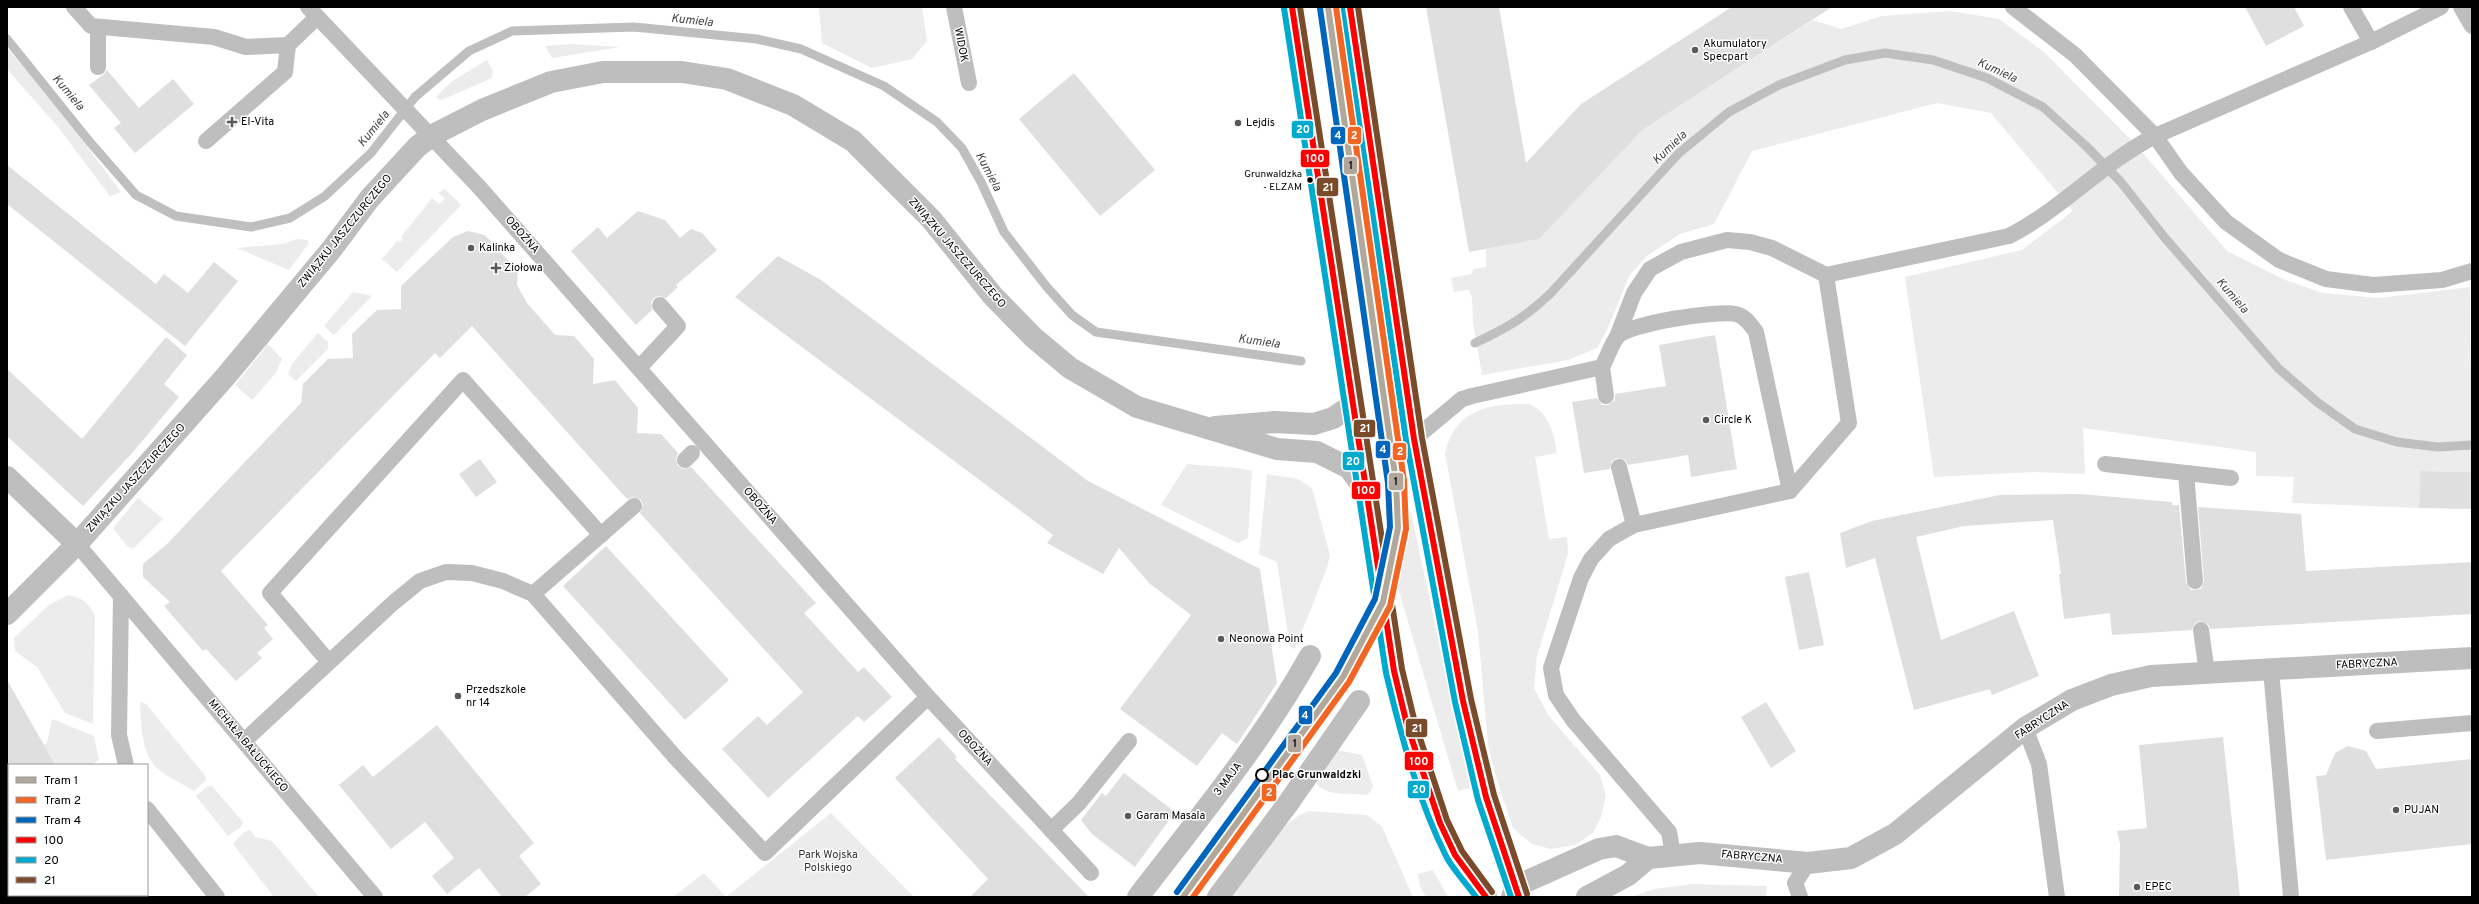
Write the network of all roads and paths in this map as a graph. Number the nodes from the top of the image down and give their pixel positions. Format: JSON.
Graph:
{"nodes":[{"id":1,"x":74,"y":7,"type":"edge"},
{"id":2,"x":954,"y":7,"type":"edge"},
{"id":3,"x":1292,"y":7,"type":"edge"},
{"id":4,"x":1350,"y":7,"type":"edge"},
{"id":5,"x":2014,"y":7,"type":"edge"},
{"id":6,"x":2351,"y":7,"type":"edge"},
{"id":7,"x":2441,"y":7,"type":"edge"},
{"id":8,"x":2461,"y":7,"type":"edge"},
{"id":9,"x":313,"y":12,"type":"edge"},
{"id":10,"x":2472,"y":26,"type":"edge"},
{"id":11,"x":98,"y":27,"type":"junction"},
{"id":12,"x":2371,"y":42,"type":"junction"},
{"id":13,"x":288,"y":45,"type":"junction"},
{"id":14,"x":98,"y":67,"type":"dead end"},
{"id":15,"x":969,"y":83,"type":"dead end"},
{"id":16,"x":431,"y":136,"type":"junction"},
{"id":17,"x":2154,"y":136,"type":"junction"},
{"id":18,"x":206,"y":141,"type":"dead end"},
{"id":19,"x":2472,"y":271,"type":"edge"},
{"id":20,"x":1826,"y":275,"type":"junction"},
{"id":21,"x":660,"y":305,"type":"dead end"},
{"id":22,"x":1618,"y":337,"type":"junction"},
{"id":23,"x":1602,"y":367,"type":"junction"},
{"id":24,"x":639,"y":368,"type":"junction"},
{"id":25,"x":1606,"y":396,"type":"dead end"},
{"id":26,"x":1354,"y":404,"type":"junction"},
{"id":27,"x":1202,"y":428,"type":"junction"},
{"id":28,"x":1414,"y":439,"type":"junction"},
{"id":29,"x":2105,"y":464,"type":"dead end"},
{"id":30,"x":1619,"y":467,"type":"dead end"},
{"id":31,"x":2186,"y":473,"type":"junction"},
{"id":32,"x":7,"y":477,"type":"edge"},
{"id":33,"x":2231,"y":478,"type":"dead end"},
{"id":34,"x":1366,"y":491,"type":"junction"},
{"id":35,"x":1790,"y":491,"type":"junction"},
{"id":36,"x":634,"y":506,"type":"dead end"},
{"id":37,"x":1634,"y":525,"type":"junction"},
{"id":38,"x":601,"y":534,"type":"junction"},
{"id":39,"x":77,"y":544,"type":"junction"},
{"id":40,"x":2195,"y":581,"type":"dead end"},
{"id":41,"x":533,"y":594,"type":"junction"},
{"id":42,"x":121,"y":596,"type":"junction"},
{"id":43,"x":7,"y":614,"type":"edge"},
{"id":44,"x":2201,"y":630,"type":"dead end"},
{"id":45,"x":1310,"y":656,"type":"dead end"},
{"id":46,"x":2472,"y":658,"type":"edge"},
{"id":47,"x":329,"y":662,"type":"junction"},
{"id":48,"x":2271,"y":670,"type":"junction"},
{"id":49,"x":2207,"y":673,"type":"junction"},
{"id":50,"x":928,"y":697,"type":"junction"},
{"id":51,"x":1358,"y":701,"type":"dead end"},
{"id":52,"x":2472,"y":723,"type":"edge"},
{"id":53,"x":2025,"y":728,"type":"junction"},
{"id":54,"x":2377,"y":731,"type":"dead end"},
{"id":55,"x":244,"y":741,"type":"junction"},
{"id":56,"x":1129,"y":741,"type":"dead end"},
{"id":57,"x":126,"y":764,"type":"edge"},
{"id":58,"x":148,"y":810,"type":"edge"},
{"id":59,"x":1051,"y":830,"type":"junction"},
{"id":60,"x":1673,"y":854,"type":"junction"},
{"id":61,"x":1648,"y":858,"type":"junction"},
{"id":62,"x":1808,"y":862,"type":"junction"},
{"id":63,"x":1091,"y":873,"type":"dead end"},
{"id":64,"x":1516,"y":893,"type":"edge"},
{"id":65,"x":217,"y":897,"type":"edge"},
{"id":66,"x":375,"y":897,"type":"edge"},
{"id":67,"x":1138,"y":897,"type":"edge"},
{"id":68,"x":1218,"y":897,"type":"edge"},
{"id":69,"x":1486,"y":897,"type":"edge"},
{"id":70,"x":1587,"y":897,"type":"edge"},
{"id":71,"x":1800,"y":897,"type":"edge"},
{"id":72,"x":2057,"y":897,"type":"edge"},
{"id":73,"x":2291,"y":897,"type":"edge"}],
"edges":[{"from":1,"to":11,"type":"lane"},
{"from":2,"to":15,"type":"lane","name":"WIDOK"},
{"from":3,"to":26,"type":"main road"},
{"from":4,"to":28,"type":"main road"},
{"from":5,"to":17,"type":"lane"},
{"from":6,"to":12,"type":"lane"},
{"from":7,"to":12,"type":"lane"},
{"from":8,"to":10,"type":"lane"},
{"from":9,"to":13,"type":"lane"},
{"from":9,"to":16,"type":"lane","name":"OBOŹNA"},
{"from":11,"to":13,"type":"lane"},
{"from":11,"to":14,"type":"lane"},
{"from":12,"to":17,"type":"lane"},
{"from":13,"to":18,"type":"lane"},
{"from":16,"to":24,"type":"lane","name":"OBOŹNA"},
{"from":16,"to":27,"type":"street","name":"ZWIĄZKU JASZCZURCZEGO"},
{"from":16,"to":39,"type":"street","name":"ZWIĄZKU JASZCZURCZEGO"},
{"from":17,"to":19,"type":"lane"},
{"from":17,"to":20,"type":"lane"},
{"from":20,"to":22,"type":"lane"},
{"from":20,"to":35,"type":"lane"},
{"from":21,"to":24,"type":"lane"},
{"from":22,"to":23,"type":"lane"},
{"from":22,"to":35,"type":"lane"},
{"from":23,"to":25,"type":"lane"},
{"from":23,"to":28,"type":"lane"},
{"from":24,"to":50,"type":"lane","name":"OBOŹNA"},
{"from":26,"to":27,"type":"street","name":"ZWIĄZKU JASZCZURCZEGO"},
{"from":26,"to":34,"type":"main road"},
{"from":27,"to":34,"type":"street","name":"ZWIĄZKU JASZCZURCZEGO"},
{"from":28,"to":64,"type":"main road"},
{"from":29,"to":31,"type":"lane"},
{"from":30,"to":37,"type":"lane"},
{"from":31,"to":33,"type":"lane"},
{"from":31,"to":40,"type":"lane"},
{"from":32,"to":39,"type":"street"},
{"from":34,"to":69,"type":"main road"},
{"from":35,"to":37,"type":"lane"},
{"from":36,"to":38,"type":"lane"},
{"from":37,"to":60,"type":"lane"},
{"from":38,"to":41,"type":"lane"},
{"from":38,"to":47,"type":"lane"},
{"from":39,"to":42,"type":"lane","name":"MICHAŁA BAŁUCKIEGO"},
{"from":39,"to":43,"type":"street","name":"ZWIĄZKU JASZCZURCZEGO"},
{"from":41,"to":47,"type":"lane"},
{"from":41,"to":50,"type":"lane"},
{"from":42,"to":55,"type":"lane","name":"MICHAŁA BAŁUCKIEGO"},
{"from":42,"to":57,"type":"lane"},
{"from":44,"to":49,"type":"lane"},
{"from":45,"to":67,"type":"street","name":"3 MAJA"},
{"from":46,"to":48,"type":"street","name":"FABRYCZNA"},
{"from":47,"to":55,"type":"lane"},
{"from":48,"to":49,"type":"street","name":"FABRYCZNA"},
{"from":48,"to":73,"type":"lane"},
{"from":49,"to":53,"type":"street","name":"FABRYCZNA"},
{"from":50,"to":59,"type":"lane","name":"OBOŹNA"},
{"from":51,"to":68,"type":"street"},
{"from":52,"to":54,"type":"lane"},
{"from":53,"to":62,"type":"street","name":"FABRYCZNA"},
{"from":53,"to":72,"type":"lane"},
{"from":55,"to":66,"type":"lane","name":"MICHAŁA BAŁUCKIEGO"},
{"from":56,"to":59,"type":"lane"},
{"from":58,"to":65,"type":"lane"},
{"from":59,"to":63,"type":"lane","name":"OBOŹNA"},
{"from":60,"to":61,"type":"street","name":"FABRYCZNA"},
{"from":60,"to":62,"type":"street","name":"FABRYCZNA"},
{"from":61,"to":64,"type":"street","name":"FABRYCZNA"},
{"from":61,"to":70,"type":"street"},
{"from":62,"to":71,"type":"lane"}]}
